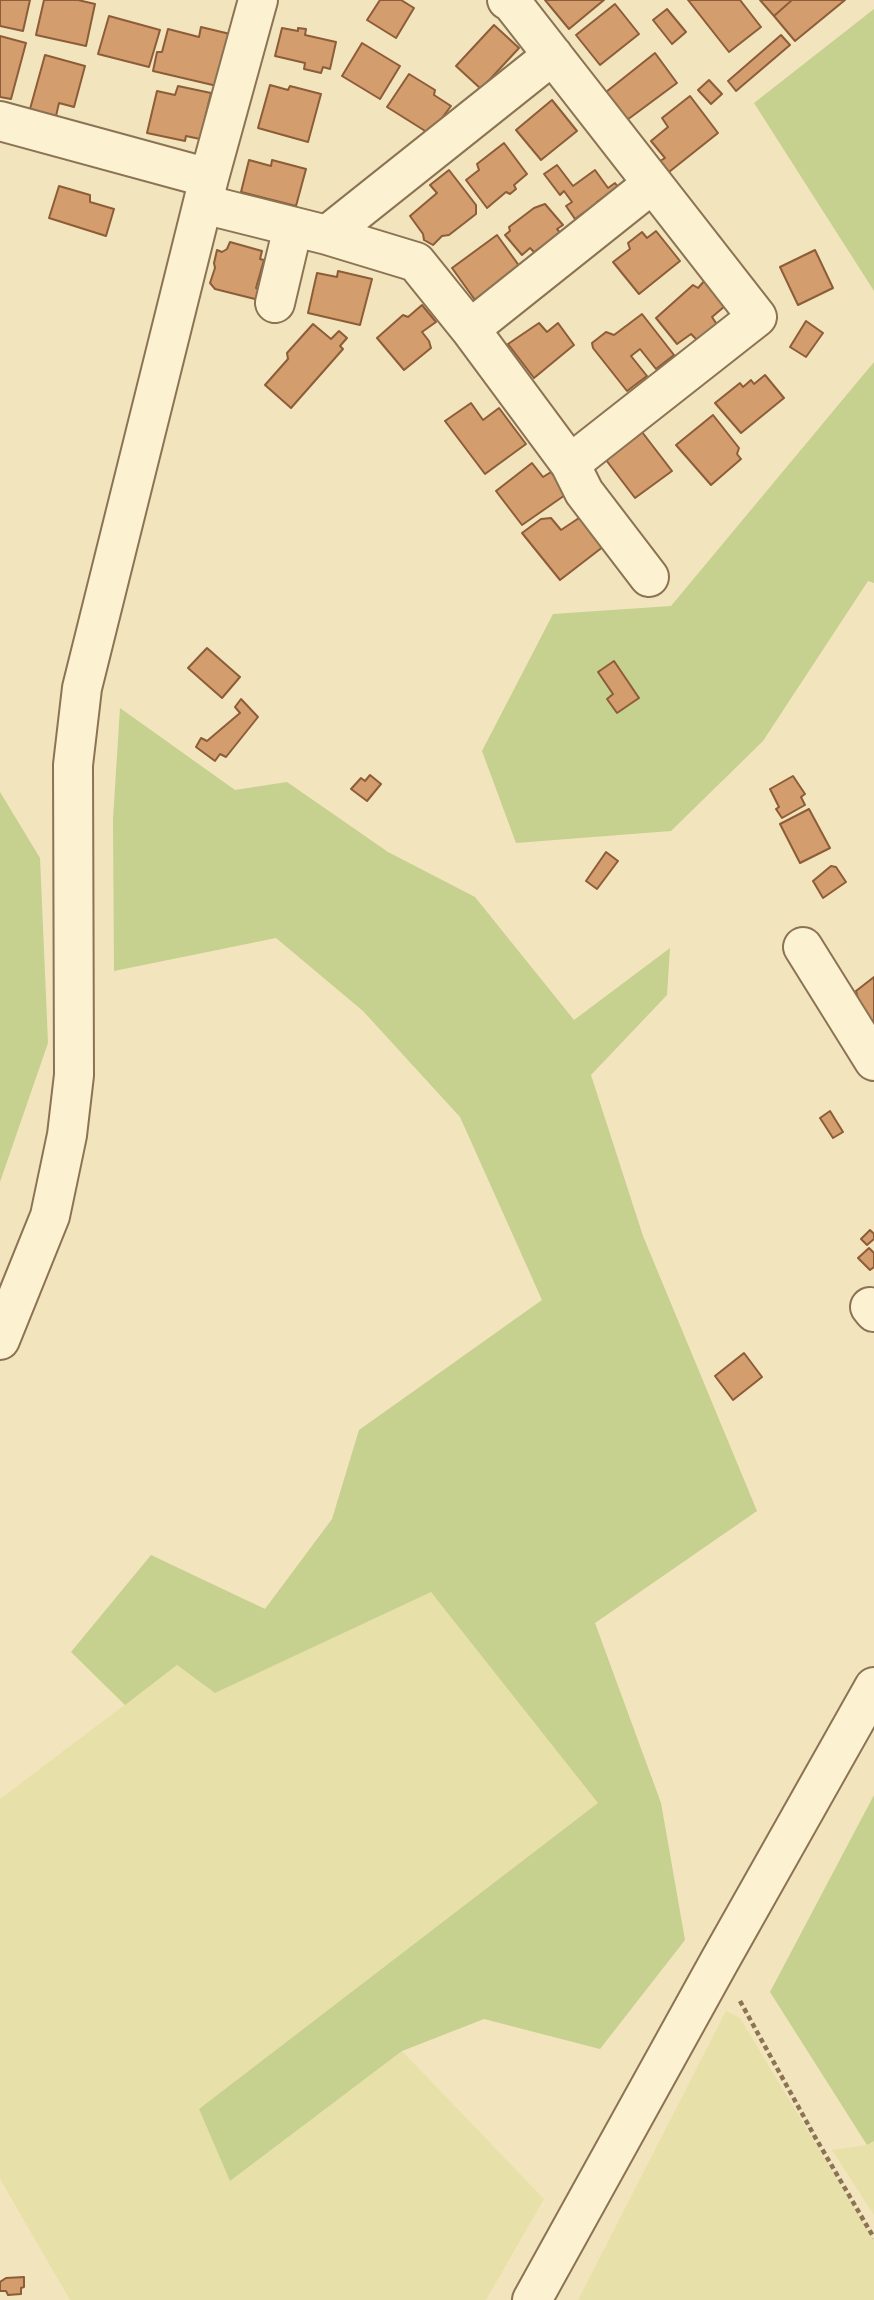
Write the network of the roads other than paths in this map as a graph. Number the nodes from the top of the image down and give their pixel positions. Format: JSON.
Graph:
{"nodes":[{"id":1,"x":507,"y":0,"type":"edge"},
{"id":2,"x":247,"y":3,"type":"edge"},
{"id":3,"x":553,"y":55,"type":"junction"},
{"id":4,"x":0,"y":121,"type":"edge"},
{"id":5,"x":652,"y":184,"type":"junction"},
{"id":6,"x":206,"y":191,"type":"junction"},
{"id":7,"x":310,"y":231,"type":"junction"},
{"id":8,"x":275,"y":303,"type":"dead end"},
{"id":9,"x":470,"y":329,"type":"junction"},
{"id":10,"x":570,"y":464,"type":"junction"},
{"id":11,"x":649,"y":577,"type":"dead end"},
{"id":12,"x":803,"y":947,"type":"dead end"},
{"id":13,"x":874,"y":1061,"type":"edge"},
{"id":14,"x":0,"y":1340,"type":"edge"},
{"id":15,"x":874,"y":1687,"type":"edge"},
{"id":16,"x":532,"y":2300,"type":"edge"}],
"edges":[{"from":1,"to":3,"type":"street"},
{"from":2,"to":6,"type":"street"},
{"from":3,"to":5,"type":"street"},
{"from":3,"to":7,"type":"street"},
{"from":4,"to":6,"type":"street"},
{"from":5,"to":9,"type":"street"},
{"from":5,"to":10,"type":"street"},
{"from":6,"to":7,"type":"street"},
{"from":6,"to":14,"type":"street"},
{"from":7,"to":8,"type":"street"},
{"from":7,"to":9,"type":"street"},
{"from":9,"to":10,"type":"street"},
{"from":10,"to":11,"type":"street"},
{"from":12,"to":13,"type":"street"},
{"from":15,"to":16,"type":"street"}]}
